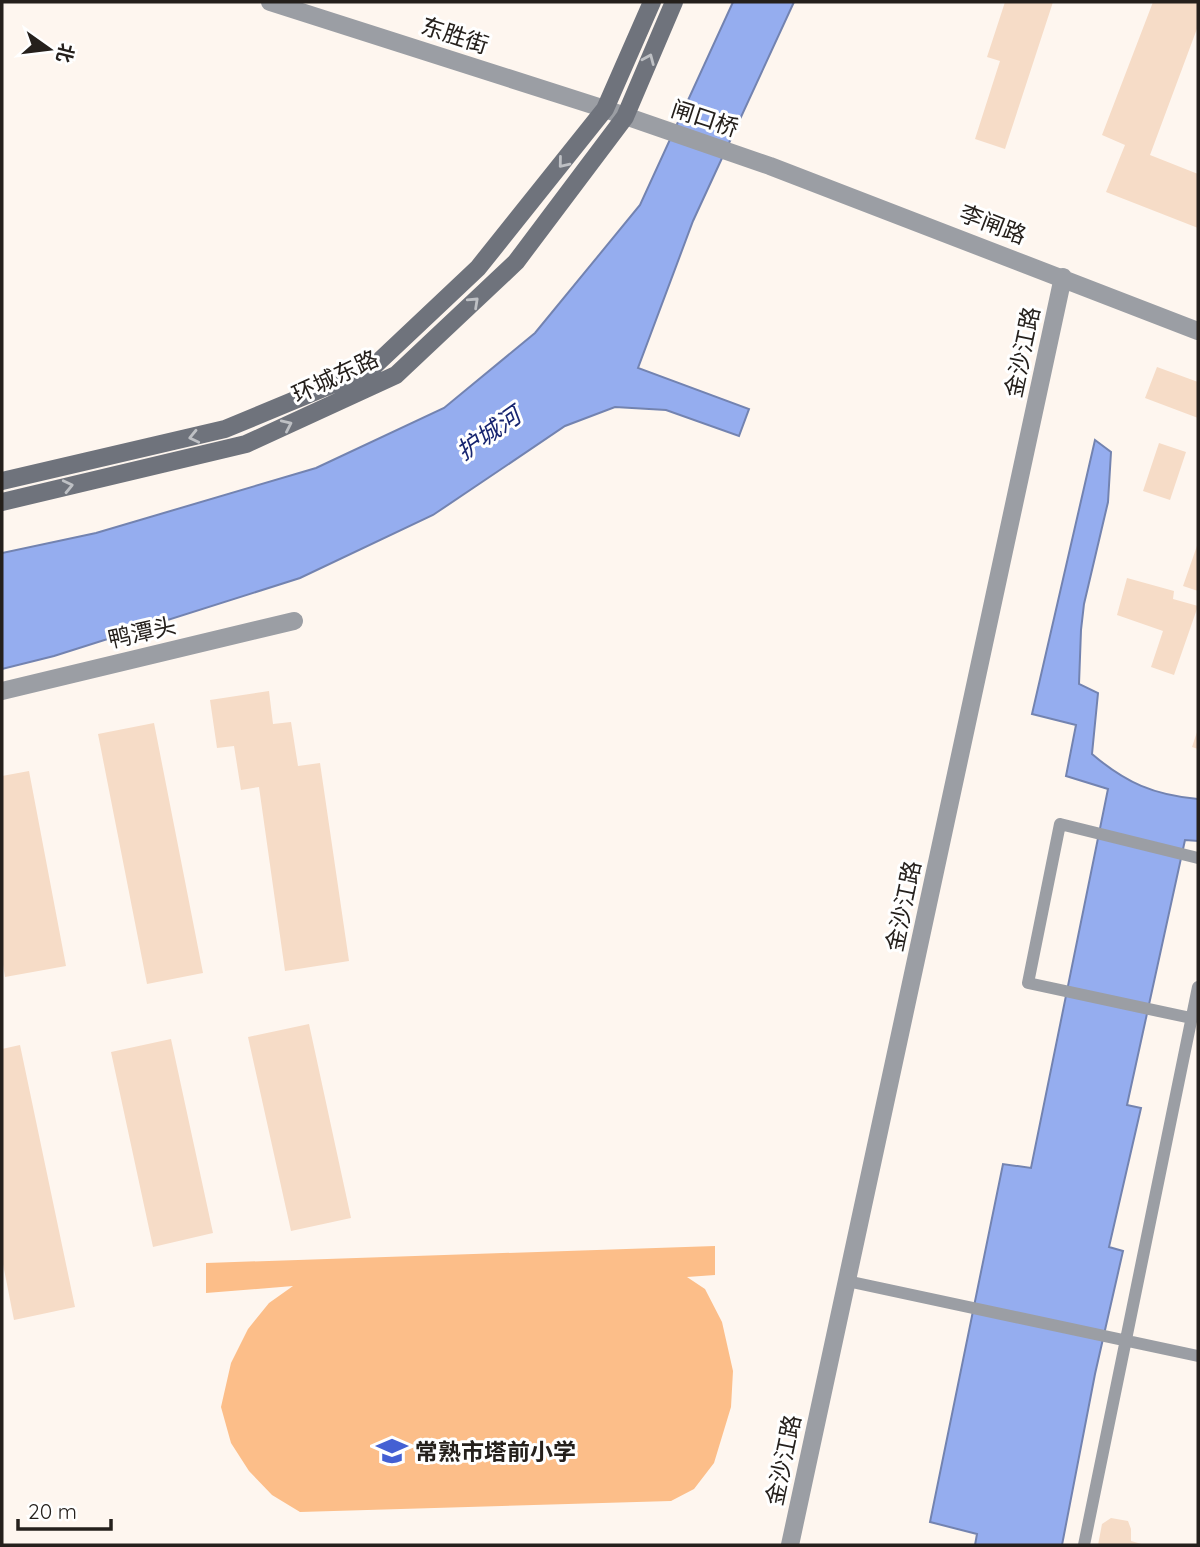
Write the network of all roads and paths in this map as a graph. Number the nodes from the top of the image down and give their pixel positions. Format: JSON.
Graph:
{"nodes":[{"id":1,"x":270,"y":2,"type":"edge"},
{"id":2,"x":652,"y":2,"type":"edge"},
{"id":3,"x":674,"y":2,"type":"edge"},
{"id":4,"x":606,"y":109,"type":"junction"},
{"id":5,"x":625,"y":117,"type":"junction"},
{"id":6,"x":770,"y":166,"type":"joint"},
{"id":7,"x":1063,"y":277,"type":"junction"},
{"id":8,"x":1198,"y":331,"type":"edge"},
{"id":9,"x":2,"y":481,"type":"edge"},
{"id":10,"x":2,"y":502,"type":"edge"},
{"id":11,"x":294,"y":621,"type":"dead end"},
{"id":12,"x":2,"y":691,"type":"edge"},
{"id":13,"x":1198,"y":858,"type":"edge"},
{"id":14,"x":1198,"y":986,"type":"edge"},
{"id":15,"x":1191,"y":1018,"type":"junction"},
{"id":16,"x":847,"y":1281,"type":"junction"},
{"id":17,"x":1126,"y":1340,"type":"junction"},
{"id":18,"x":1198,"y":1356,"type":"edge"},
{"id":19,"x":790,"y":1545,"type":"edge"},
{"id":20,"x":1084,"y":1545,"type":"edge"}],
"edges":[{"from":1,"to":4,"type":"street","name":"东胜街"},
{"from":2,"to":4,"type":"main road","name":"环城东路"},
{"from":5,"to":3,"type":"main road","name":"环城东路","one_way":true},
{"from":4,"to":5,"type":"street","name":"东胜街"},
{"from":4,"to":9,"type":"main road","name":"环城东路","one_way":true},
{"from":5,"to":6,"type":"street","name":"闸口桥"},
{"from":10,"to":5,"type":"main road","name":"环城东路","one_way":true},
{"from":6,"to":7,"type":"street","name":"李闸路"},
{"from":7,"to":8,"type":"street","name":"李闸路"},
{"from":7,"to":16,"type":"street","name":"金沙江路"},
{"from":11,"to":12,"type":"street","name":"鸭潭头"},
{"from":13,"to":15,"type":"lane"},
{"from":14,"to":15,"type":"lane"},
{"from":15,"to":17,"type":"lane"},
{"from":16,"to":17,"type":"lane"},
{"from":16,"to":19,"type":"street","name":"金沙江路"},
{"from":17,"to":18,"type":"lane"},
{"from":17,"to":20,"type":"lane"}]}
